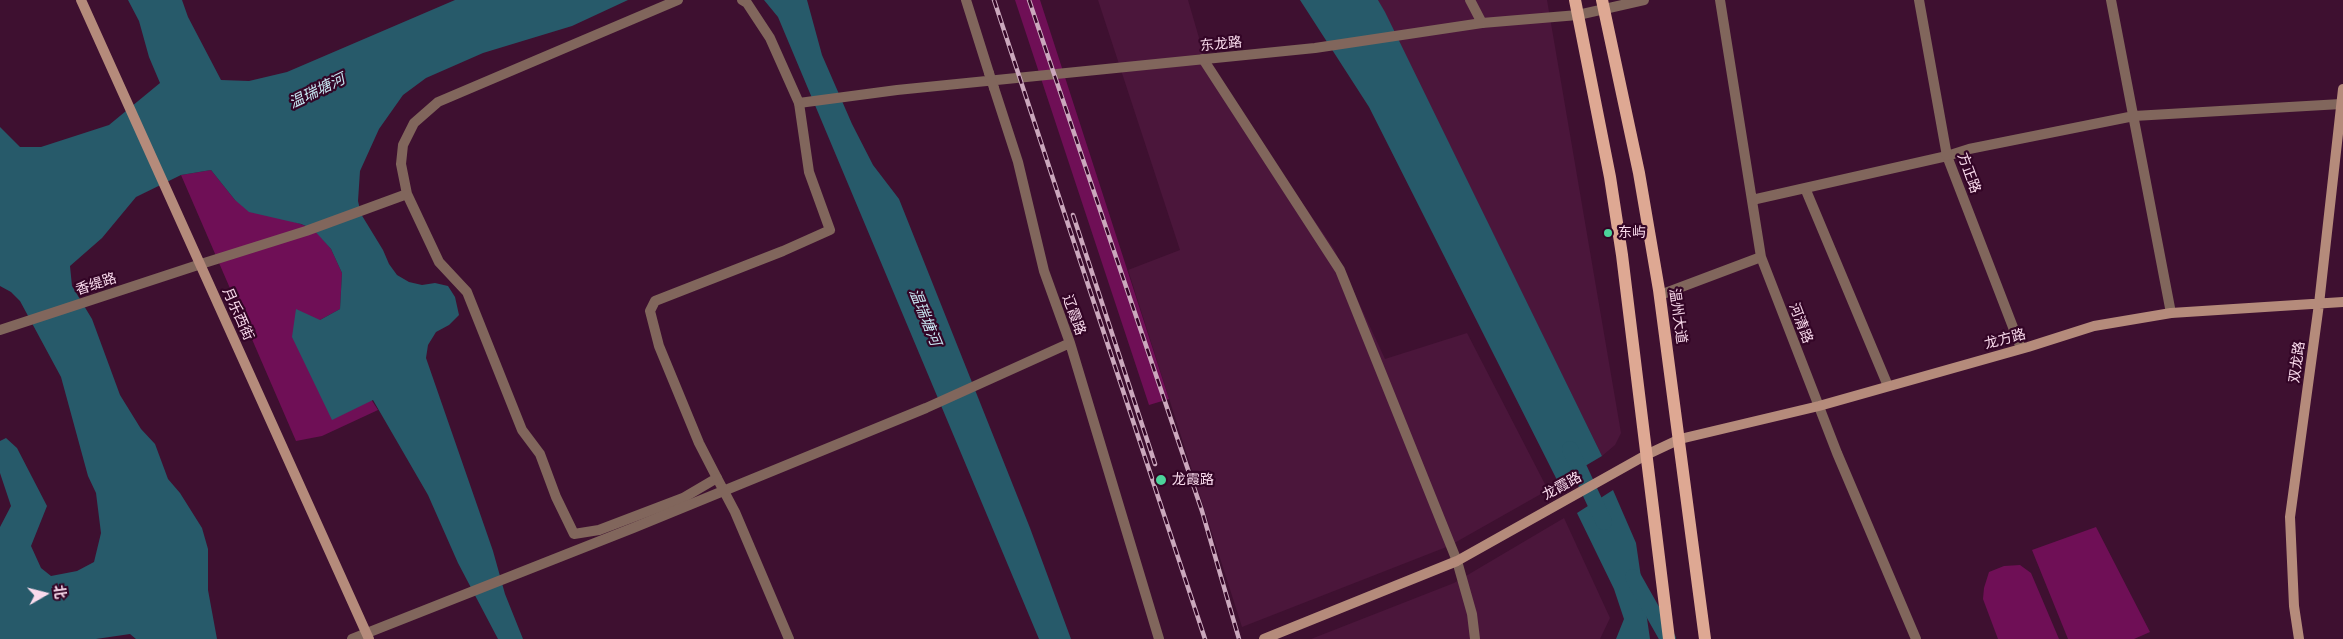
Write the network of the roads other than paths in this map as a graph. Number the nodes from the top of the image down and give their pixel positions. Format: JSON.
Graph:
{"nodes":[{"id":1,"x":81,"y":0,"type":"edge"},
{"id":2,"x":678,"y":0,"type":"edge"},
{"id":3,"x":742,"y":0,"type":"edge"},
{"id":4,"x":966,"y":0,"type":"edge"},
{"id":5,"x":1470,"y":0,"type":"edge"},
{"id":6,"x":1575,"y":0,"type":"edge"},
{"id":7,"x":1644,"y":0,"type":"edge"},
{"id":8,"x":1720,"y":0,"type":"edge"},
{"id":9,"x":1919,"y":0,"type":"edge"},
{"id":10,"x":2111,"y":0,"type":"edge"},
{"id":11,"x":1603,"y":5,"type":"edge"},
{"id":12,"x":1578,"y":15,"type":"junction"},
{"id":13,"x":1482,"y":23,"type":"junction"},
{"id":14,"x":1203,"y":59,"type":"junction"},
{"id":15,"x":2343,"y":89,"type":"edge"},
{"id":16,"x":803,"y":103,"type":"junction"},
{"id":17,"x":2341,"y":104,"type":"junction"},
{"id":18,"x":2134,"y":116,"type":"junction"},
{"id":19,"x":1947,"y":156,"type":"junction"},
{"id":20,"x":1805,"y":188,"type":"junction"},
{"id":21,"x":407,"y":194,"type":"junction"},
{"id":22,"x":1752,"y":200,"type":"junction"},
{"id":23,"x":1761,"y":257,"type":"junction"},
{"id":24,"x":201,"y":264,"type":"junction"},
{"id":25,"x":1660,"y":295,"type":"junction"},
{"id":26,"x":2343,"y":302,"type":"edge"},
{"id":27,"x":2318,"y":304,"type":"junction"},
{"id":28,"x":2171,"y":313,"type":"junction"},
{"id":29,"x":0,"y":330,"type":"edge"},
{"id":30,"x":1070,"y":343,"type":"junction"},
{"id":31,"x":2021,"y":348,"type":"junction"},
{"id":32,"x":1888,"y":386,"type":"junction"},
{"id":33,"x":1819,"y":406,"type":"junction"},
{"id":34,"x":1680,"y":439,"type":"junction"},
{"id":35,"x":1646,"y":455,"type":"junction"},
{"id":36,"x":717,"y":478,"type":"junction"},
{"id":37,"x":724,"y":491,"type":"junction"},
{"id":38,"x":1457,"y":561,"type":"junction"},
{"id":39,"x":367,"y":636,"type":"edge"},
{"id":40,"x":352,"y":639,"type":"edge"},
{"id":41,"x":790,"y":639,"type":"edge"},
{"id":42,"x":1159,"y":639,"type":"edge"},
{"id":43,"x":1264,"y":639,"type":"edge"},
{"id":44,"x":1475,"y":639,"type":"edge"},
{"id":45,"x":1670,"y":639,"type":"edge"},
{"id":46,"x":1705,"y":639,"type":"edge"},
{"id":47,"x":1916,"y":639,"type":"edge"},
{"id":48,"x":2299,"y":639,"type":"edge"}],
"edges":[{"from":1,"to":24,"type":"main road","name":"月乐西街"},
{"from":2,"to":21,"type":"street"},
{"from":3,"to":16,"type":"street"},
{"from":4,"to":30,"type":"street","name":"辽霞路","bridge":true},
{"from":5,"to":13,"type":"street"},
{"from":6,"to":12,"type":"main road"},
{"from":7,"to":11,"type":"street","name":"东龙路"},
{"from":8,"to":22,"type":"street","name":"河清路"},
{"from":9,"to":19,"type":"street","name":"方正路"},
{"from":10,"to":18,"type":"street"},
{"from":11,"to":12,"type":"street","name":"东龙路"},
{"from":11,"to":25,"type":"main road","name":"温州大道"},
{"from":12,"to":13,"type":"street","name":"东龙路"},
{"from":12,"to":35,"type":"main road"},
{"from":13,"to":14,"type":"street","name":"东龙路"},
{"from":14,"to":16,"type":"street","name":"东龙路"},
{"from":14,"to":38,"type":"street"},
{"from":15,"to":17,"type":"main road","name":"双龙路"},
{"from":16,"to":36,"type":"street"},
{"from":17,"to":18,"type":"street"},
{"from":17,"to":27,"type":"main road","name":"双龙路"},
{"from":18,"to":19,"type":"street"},
{"from":18,"to":28,"type":"street"},
{"from":19,"to":20,"type":"street"},
{"from":19,"to":31,"type":"street","name":"方正路"},
{"from":20,"to":22,"type":"street"},
{"from":20,"to":32,"type":"street"},
{"from":21,"to":24,"type":"street","name":"香缇路"},
{"from":21,"to":36,"type":"street"},
{"from":22,"to":23,"type":"street","name":"河清路"},
{"from":23,"to":25,"type":"street"},
{"from":23,"to":33,"type":"street","name":"河清路"},
{"from":24,"to":29,"type":"street","name":"香缇路"},
{"from":24,"to":39,"type":"main road","name":"月乐西街"},
{"from":25,"to":34,"type":"main road","name":"温州大道"},
{"from":26,"to":27,"type":"main road","name":"龙方路"},
{"from":27,"to":28,"type":"main road","name":"龙方路"},
{"from":27,"to":48,"type":"main road","name":"双龙路"},
{"from":28,"to":31,"type":"main road","name":"龙方路"},
{"from":30,"to":37,"type":"street"},
{"from":30,"to":42,"type":"street","name":"辽霞路"},
{"from":31,"to":32,"type":"main road","name":"龙方路"},
{"from":32,"to":33,"type":"main road","name":"龙方路"},
{"from":33,"to":34,"type":"main road","name":"龙方路"},
{"from":33,"to":47,"type":"street","name":"河清路"},
{"from":34,"to":35,"type":"main road","name":"龙霞路"},
{"from":34,"to":46,"type":"main road","name":"温州大道"},
{"from":35,"to":38,"type":"main road","name":"龙霞路"},
{"from":35,"to":45,"type":"main road"},
{"from":36,"to":37,"type":"street"},
{"from":37,"to":39,"type":"street"},
{"from":37,"to":41,"type":"street"},
{"from":38,"to":43,"type":"main road","name":"龙霞路"},
{"from":38,"to":44,"type":"street"},
{"from":39,"to":40,"type":"street"}]}
